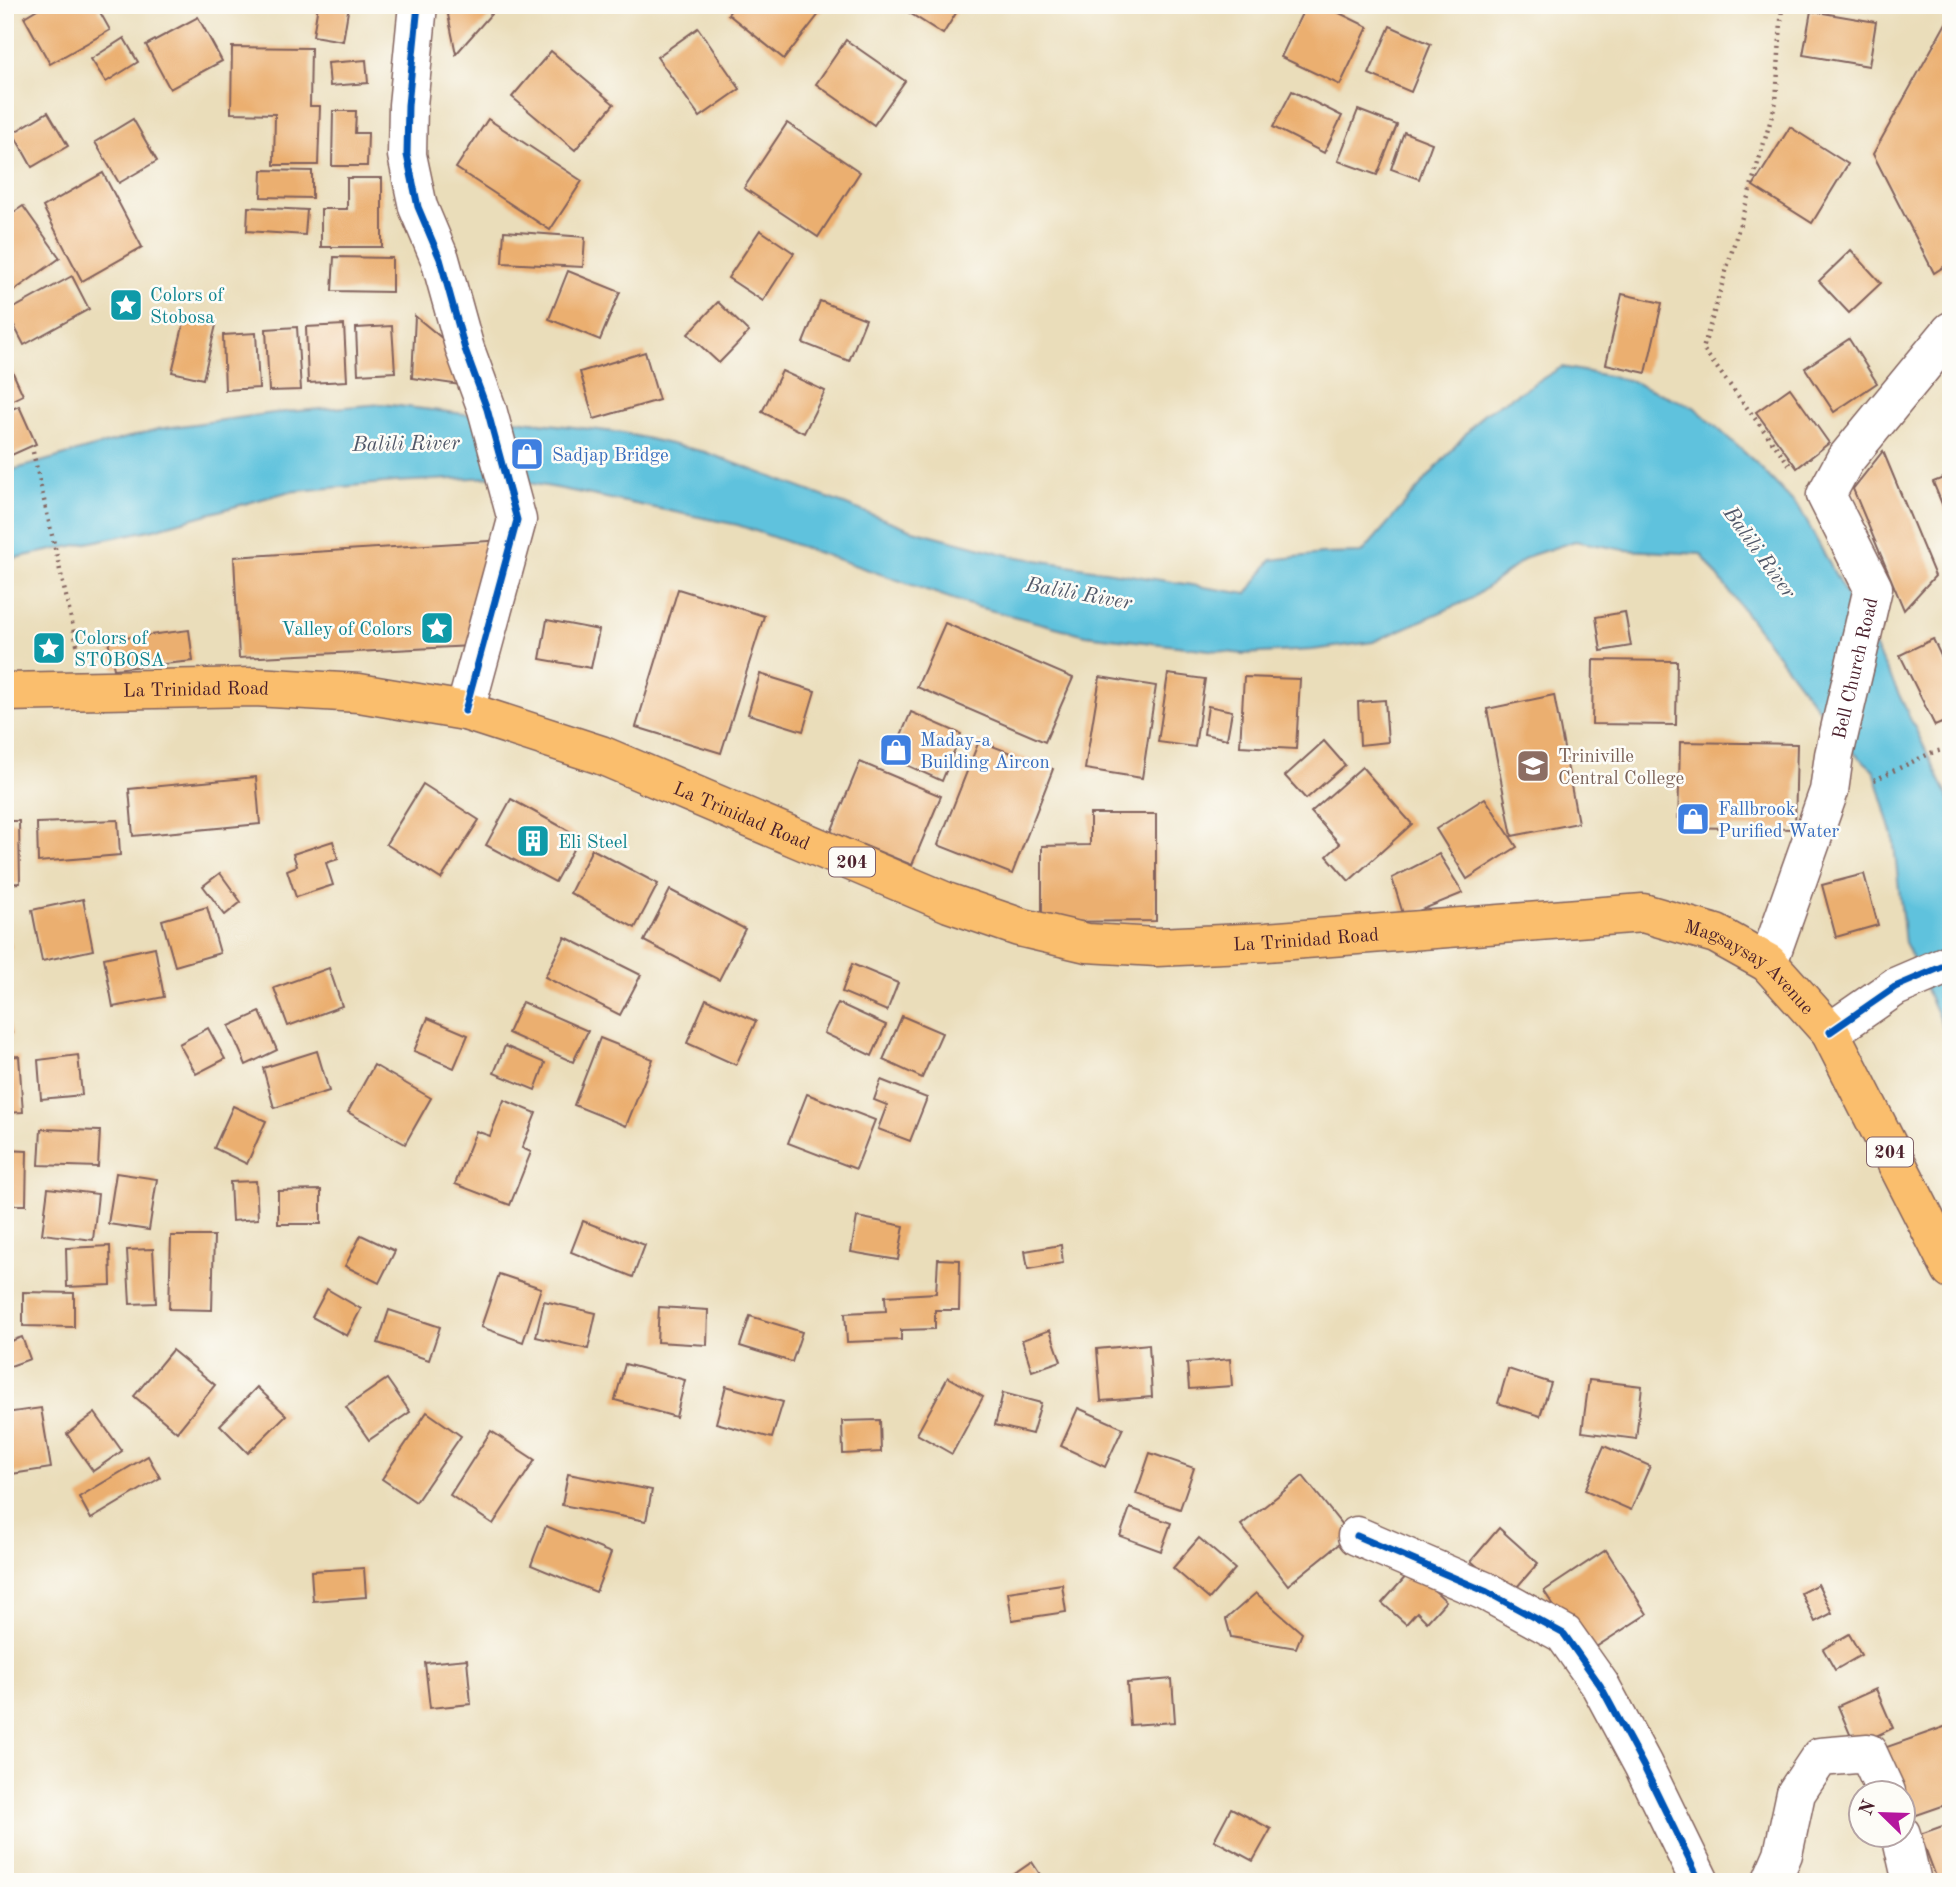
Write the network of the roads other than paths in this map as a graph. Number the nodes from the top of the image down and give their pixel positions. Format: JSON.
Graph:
{"nodes":[{"id":1,"x":418,"y":5,"type":"edge"},
{"id":2,"x":1951,"y":331,"type":"edge"},
{"id":3,"x":5,"y":692,"type":"edge"},
{"id":4,"x":465,"y":710,"type":"junction"},
{"id":5,"x":1643,"y":913,"type":"joint"},
{"id":6,"x":1951,"y":963,"type":"edge"},
{"id":7,"x":1768,"y":964,"type":"junction"},
{"id":8,"x":1830,"y":1032,"type":"junction"},
{"id":9,"x":1951,"y":1270,"type":"edge"},
{"id":10,"x":1357,"y":1536,"type":"dead end"},
{"id":11,"x":1879,"y":1778,"type":"edge"},
{"id":12,"x":1904,"y":1848,"type":"edge"},
{"id":13,"x":1700,"y":1882,"type":"edge"},
{"id":14,"x":1771,"y":1882,"type":"edge"},
{"id":15,"x":1912,"y":1882,"type":"edge"}],
"edges":[{"from":1,"to":4,"type":"street"},
{"from":2,"to":7,"type":"street","name":"Bell Church Road"},
{"from":3,"to":4,"type":"highway","name":"La Trinidad Road","number":"204"},
{"from":4,"to":5,"type":"highway","name":"La Trinidad Road","number":"204"},
{"from":5,"to":7,"type":"highway","name":"Magsaysay Avenue","number":"204"},
{"from":6,"to":8,"type":"street"},
{"from":7,"to":8,"type":"highway","name":"Magsaysay Avenue","number":"204"},
{"from":8,"to":9,"type":"highway","name":"Magsaysay Avenue","number":"204"},
{"from":10,"to":13,"type":"street"},
{"from":11,"to":14,"type":"street"},
{"from":12,"to":15,"type":"street"}]}
